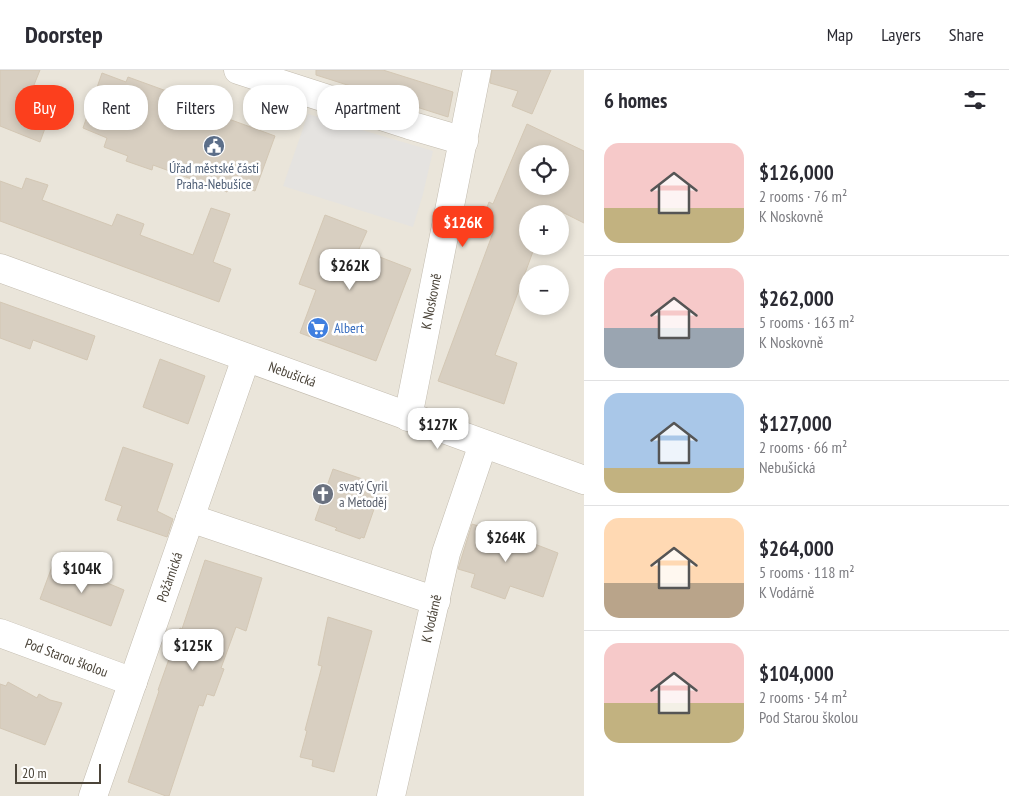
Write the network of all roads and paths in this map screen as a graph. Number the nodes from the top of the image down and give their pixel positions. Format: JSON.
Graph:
{"nodes":[{"id":1,"x":238,"y":70,"type":"edge"},
{"id":2,"x":477,"y":70,"type":"edge"},
{"id":3,"x":464,"y":141,"type":"junction"},
{"id":4,"x":0,"y":268,"type":"edge"},
{"id":5,"x":246,"y":358,"type":"junction"},
{"id":6,"x":408,"y":416,"type":"junction"},
{"id":7,"x":483,"y":444,"type":"junction"},
{"id":8,"x":584,"y":480,"type":"edge"},
{"id":9,"x":190,"y":518,"type":"junction"},
{"id":10,"x":436,"y":601,"type":"junction"},
{"id":11,"x":0,"y":633,"type":"edge"},
{"id":12,"x":133,"y":682,"type":"junction"},
{"id":13,"x":93,"y":796,"type":"edge"},
{"id":14,"x":391,"y":796,"type":"edge"}],
"edges":[{"from":1,"to":3,"type":"street"},
{"from":2,"to":3,"type":"street","name":"K Noskovně"},
{"from":3,"to":6,"type":"street","name":"K Noskovně"},
{"from":4,"to":5,"type":"street","name":"Nebušická"},
{"from":5,"to":6,"type":"street","name":"Nebušická"},
{"from":5,"to":9,"type":"street","name":"Požárnická"},
{"from":6,"to":7,"type":"street","name":"Nebušická"},
{"from":7,"to":8,"type":"street","name":"Nebušická"},
{"from":7,"to":10,"type":"street","name":"K Vodárně"},
{"from":9,"to":10,"type":"street"},
{"from":9,"to":12,"type":"street","name":"Požárnická"},
{"from":10,"to":14,"type":"street","name":"K Vodárně"},
{"from":11,"to":12,"type":"street","name":"Pod Starou školou"},
{"from":12,"to":13,"type":"street","name":"Požárnická"}]}
